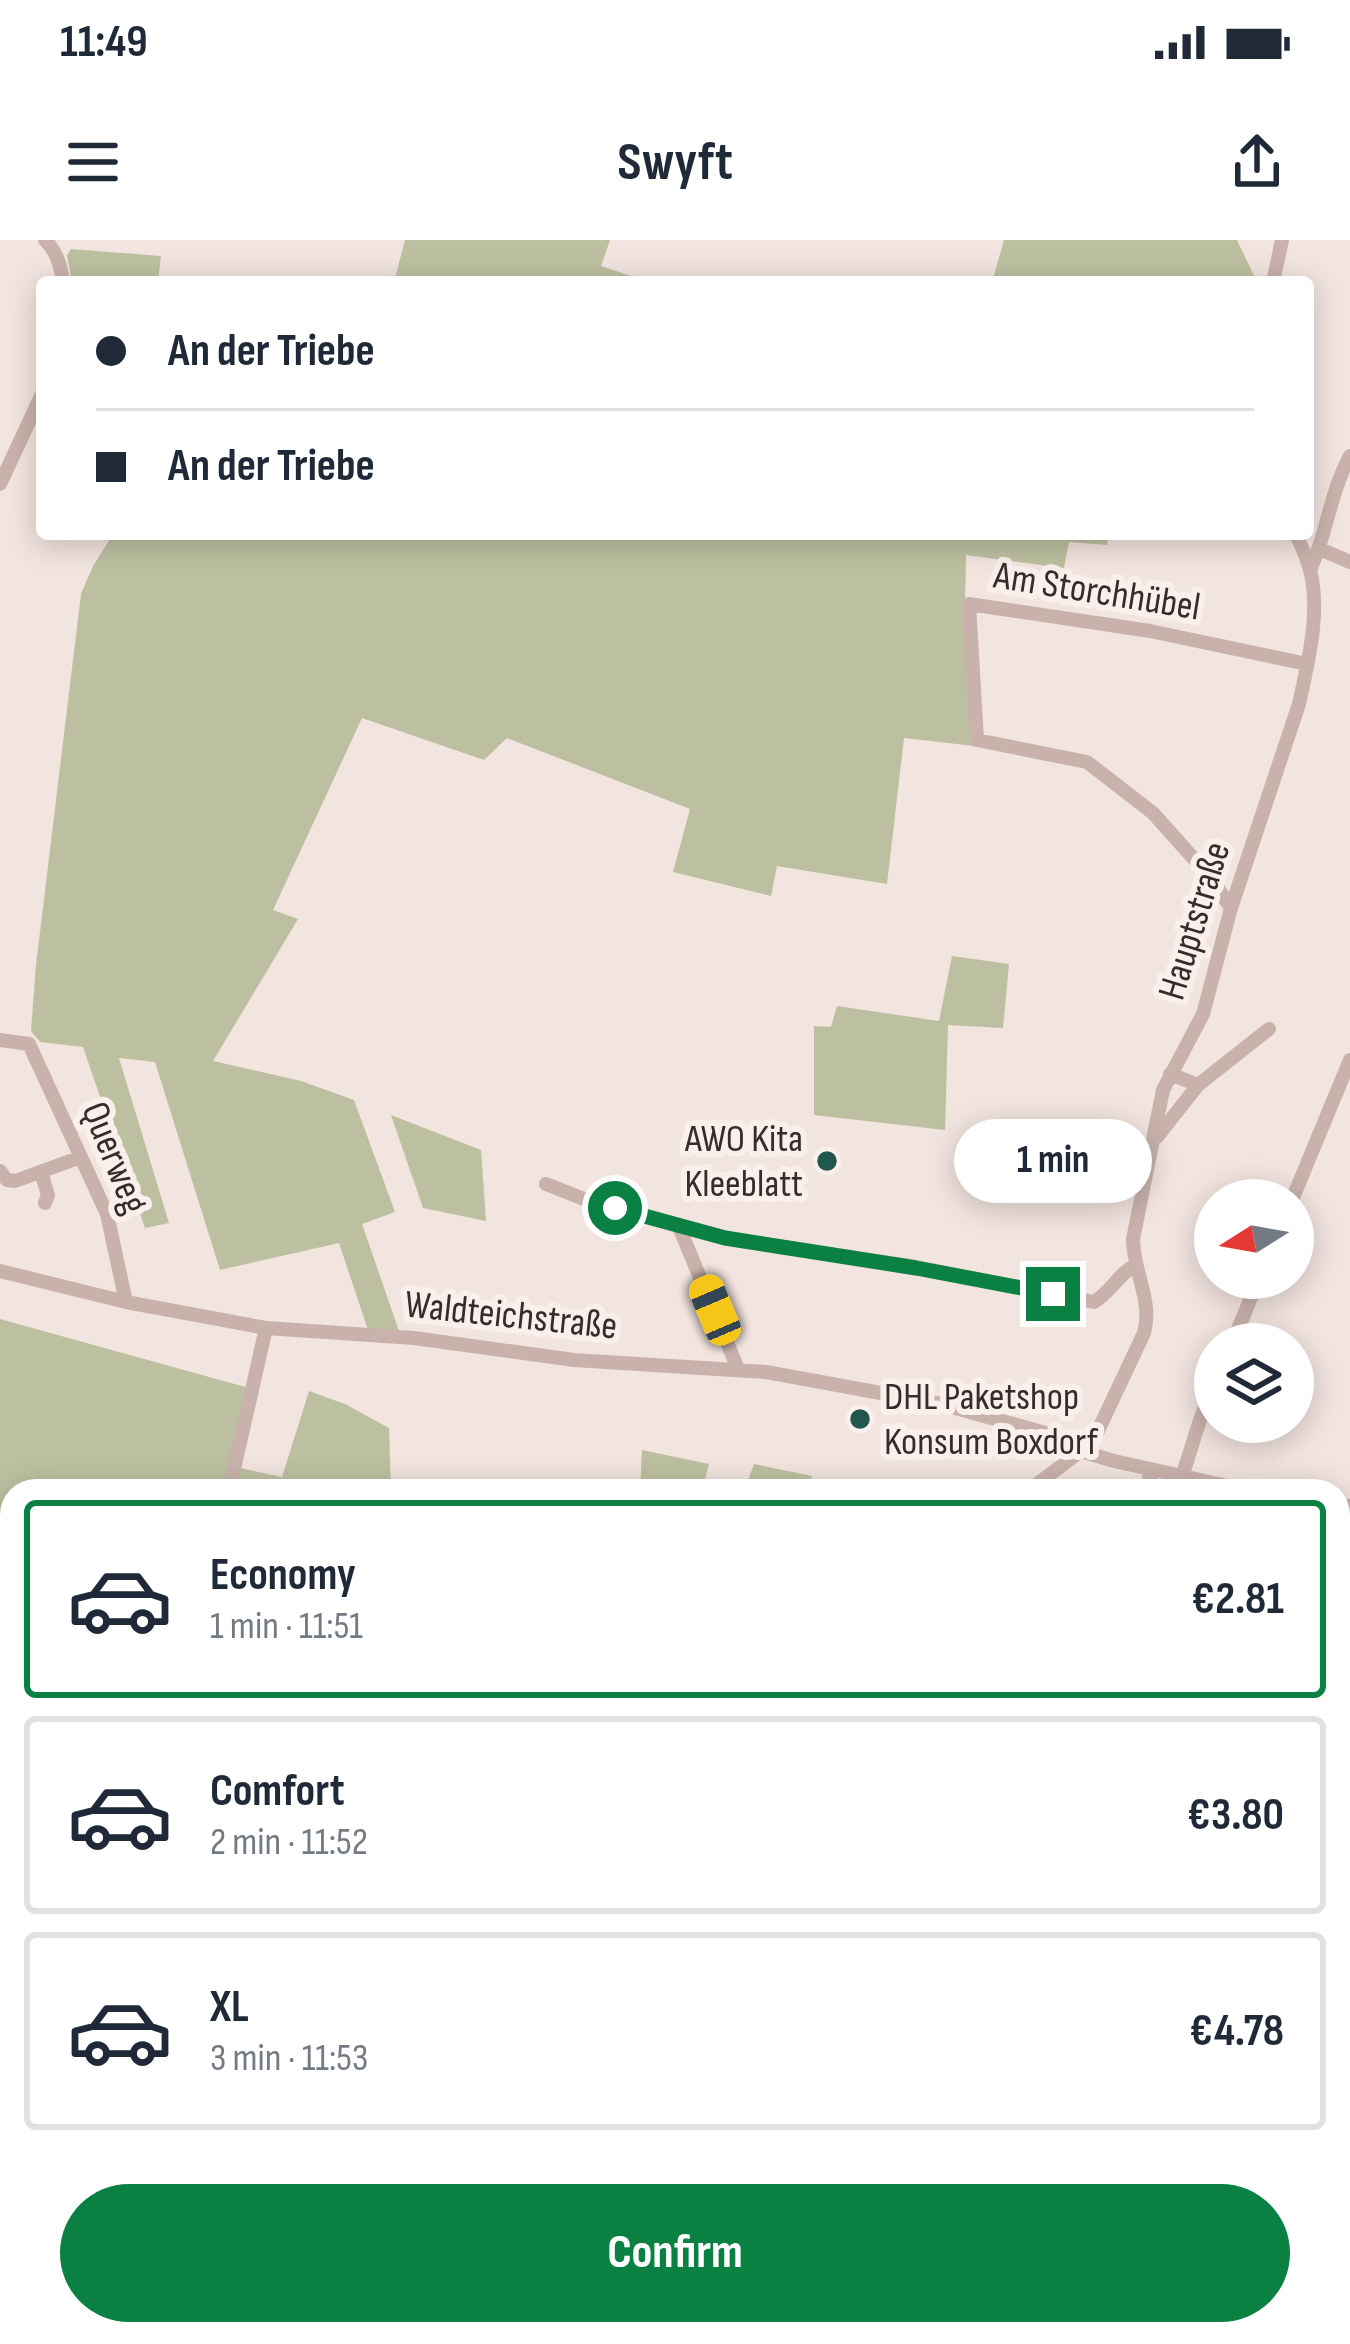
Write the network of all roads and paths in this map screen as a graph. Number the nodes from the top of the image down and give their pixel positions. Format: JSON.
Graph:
{"nodes":[{"id":1,"x":47,"y":240,"type":"edge"},
{"id":2,"x":1282,"y":240,"type":"edge"},
{"id":3,"x":62,"y":276,"type":"edge"},
{"id":4,"x":1274,"y":276,"type":"edge"},
{"id":5,"x":36,"y":407,"type":"edge"},
{"id":6,"x":1350,"y":457,"type":"edge"},
{"id":7,"x":0,"y":484,"type":"edge"},
{"id":8,"x":1298,"y":540,"type":"edge"},
{"id":9,"x":1320,"y":549,"type":"junction"},
{"id":10,"x":1350,"y":562,"type":"edge"},
{"id":11,"x":1310,"y":570,"type":"junction"},
{"id":12,"x":1307,"y":664,"type":"junction"},
{"id":13,"x":1231,"y":908,"type":"junction"},
{"id":14,"x":1269,"y":1029,"type":"dead end"},
{"id":15,"x":0,"y":1040,"type":"edge"},
{"id":16,"x":1350,"y":1060,"type":"edge"},
{"id":17,"x":1170,"y":1073,"type":"junction"},
{"id":18,"x":1198,"y":1085,"type":"junction"},
{"id":19,"x":1152,"y":1143,"type":"junction"},
{"id":20,"x":81,"y":1157,"type":"junction"},
{"id":21,"x":0,"y":1171,"type":"edge"},
{"id":22,"x":41,"y":1172,"type":"junction"},
{"id":23,"x":1301,"y":1179,"type":"edge"},
{"id":24,"x":546,"y":1184,"type":"dead end"},
{"id":25,"x":45,"y":1203,"type":"dead end"},
{"id":26,"x":682,"y":1228,"type":"junction"},
{"id":27,"x":1136,"y":1264,"type":"junction"},
{"id":28,"x":0,"y":1271,"type":"edge"},
{"id":29,"x":126,"y":1303,"type":"junction"},
{"id":30,"x":266,"y":1328,"type":"junction"},
{"id":31,"x":739,"y":1369,"type":"junction"},
{"id":32,"x":1194,"y":1436,"type":"edge"},
{"id":33,"x":1081,"y":1450,"type":"junction"},
{"id":34,"x":1147,"y":1470,"type":"junction"},
{"id":35,"x":1183,"y":1477,"type":"junction"},
{"id":36,"x":232,"y":1479,"type":"edge"},
{"id":37,"x":1044,"y":1479,"type":"edge"},
{"id":38,"x":1150,"y":1479,"type":"edge"},
{"id":39,"x":1193,"y":1479,"type":"edge"}],
"edges":[{"from":1,"to":3,"type":"street"},
{"from":2,"to":4,"type":"street"},
{"from":5,"to":7,"type":"street"},
{"from":6,"to":9,"type":"street"},
{"from":8,"to":11,"type":"street","name":"Hauptstraße"},
{"from":9,"to":10,"type":"street"},
{"from":9,"to":11,"type":"street"},
{"from":11,"to":12,"type":"street","name":"Hauptstraße"},
{"from":12,"to":13,"type":"street","name":"Hauptstraße"},
{"from":12,"to":13,"type":"street","name":"Am Storchhübel"},
{"from":13,"to":17,"type":"street","name":"Hauptstraße"},
{"from":14,"to":18,"type":"street"},
{"from":15,"to":20,"type":"street","name":"Querweg"},
{"from":16,"to":23,"type":"street"},
{"from":17,"to":18,"type":"street"},
{"from":17,"to":19,"type":"street","name":"Hauptstraße"},
{"from":18,"to":19,"type":"street"},
{"from":19,"to":27,"type":"street","name":"Hauptstraße"},
{"from":20,"to":22,"type":"street"},
{"from":20,"to":29,"type":"street","name":"Querweg"},
{"from":21,"to":22,"type":"street"},
{"from":22,"to":25,"type":"street"},
{"from":24,"to":26,"type":"street"},
{"from":26,"to":27,"type":"street"},
{"from":26,"to":31,"type":"street"},
{"from":27,"to":33,"type":"street","name":"Hauptstraße"},
{"from":28,"to":29,"type":"street","name":"Waldteichstraße"},
{"from":29,"to":30,"type":"street","name":"Waldteichstraße"},
{"from":30,"to":31,"type":"street","name":"Waldteichstraße"},
{"from":30,"to":36,"type":"street"},
{"from":31,"to":33,"type":"street","name":"Waldteichstraße"},
{"from":32,"to":35,"type":"street"},
{"from":33,"to":34,"type":"street","name":"Waldteichstraße"},
{"from":33,"to":37,"type":"street"},
{"from":34,"to":35,"type":"street","name":"Waldteichstraße"},
{"from":34,"to":38,"type":"street"},
{"from":35,"to":39,"type":"street","name":"Waldteichstraße"}]}
